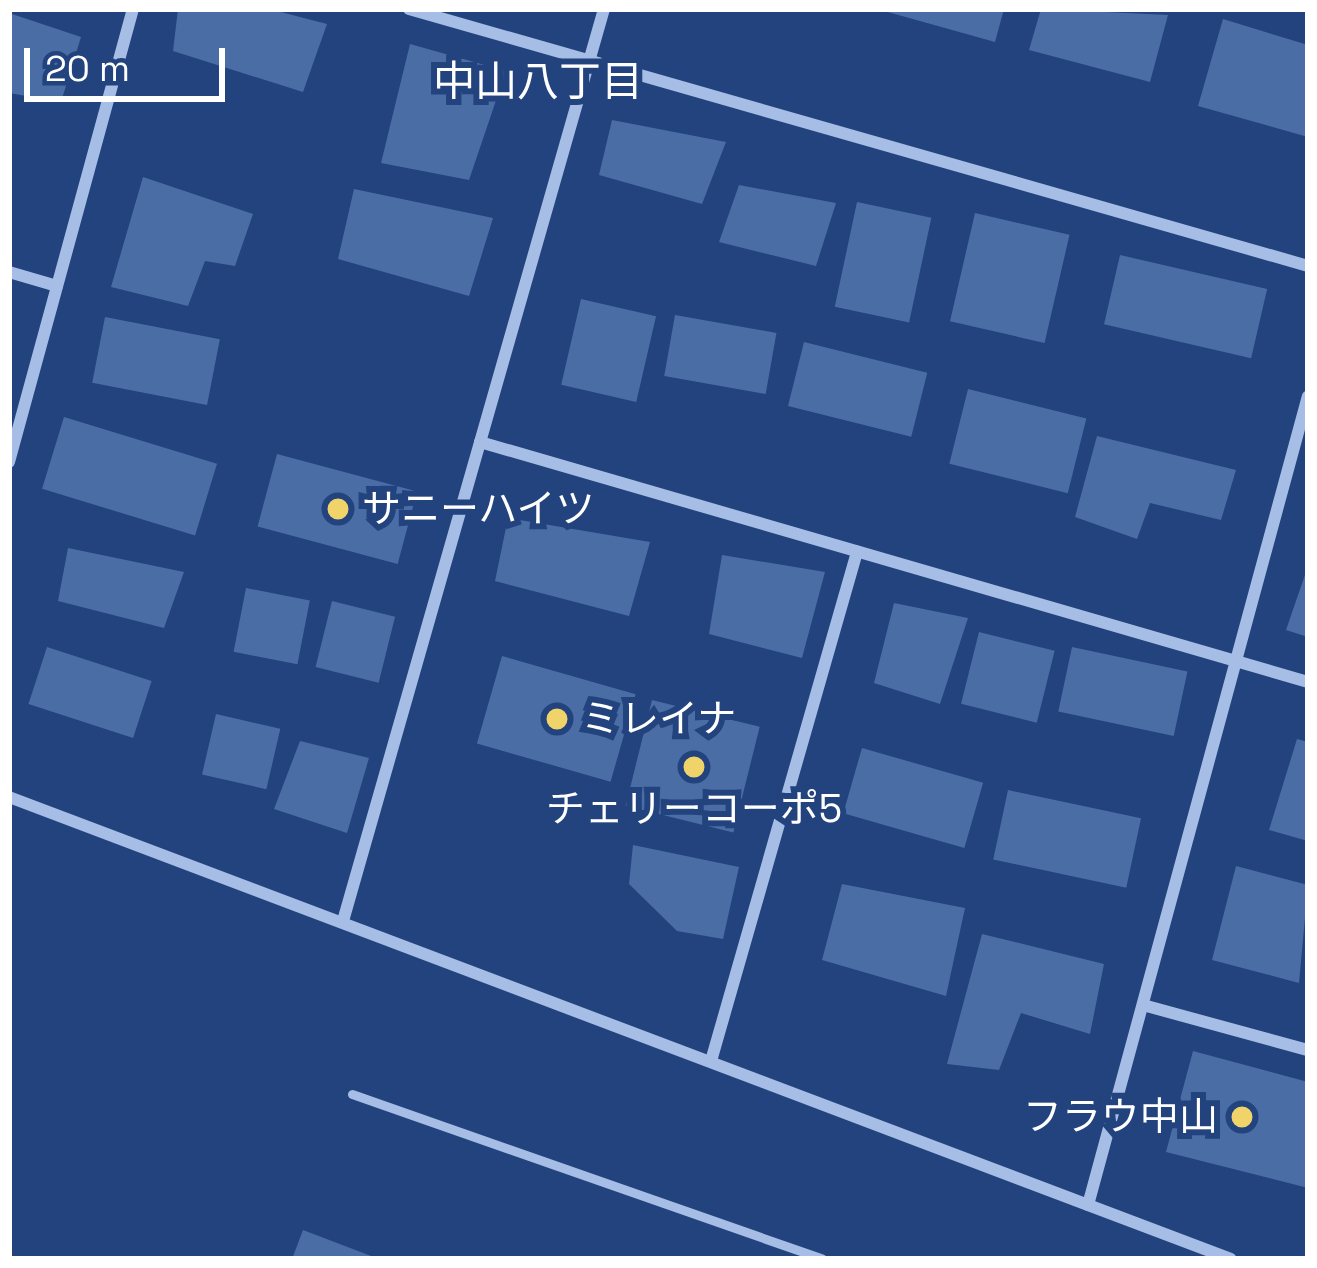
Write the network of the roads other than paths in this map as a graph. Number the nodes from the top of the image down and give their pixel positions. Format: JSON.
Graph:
{"nodes":[{"id":1,"x":133,"y":9,"type":"edge"},
{"id":2,"x":409,"y":9,"type":"edge"},
{"id":3,"x":604,"y":9,"type":"edge"},
{"id":4,"x":587,"y":66,"type":"junction"},
{"id":5,"x":1308,"y":266,"type":"edge"},
{"id":6,"x":9,"y":272,"type":"edge"},
{"id":7,"x":57,"y":286,"type":"junction"},
{"id":8,"x":1308,"y":396,"type":"edge"},
{"id":9,"x":480,"y":442,"type":"junction"},
{"id":10,"x":9,"y":462,"type":"edge"},
{"id":11,"x":857,"y":552,"type":"junction"},
{"id":12,"x":1236,"y":663,"type":"junction"},
{"id":13,"x":1308,"y":682,"type":"edge"},
{"id":14,"x":9,"y":797,"type":"edge"},
{"id":15,"x":343,"y":920,"type":"junction"},
{"id":16,"x":1143,"y":1005,"type":"junction"},
{"id":17,"x":1308,"y":1050,"type":"edge"},
{"id":18,"x":711,"y":1061,"type":"junction"},
{"id":19,"x":352,"y":1094,"type":"dead end"},
{"id":20,"x":1088,"y":1205,"type":"junction"},
{"id":21,"x":822,"y":1259,"type":"edge"},
{"id":22,"x":1231,"y":1259,"type":"edge"}],
"edges":[{"from":1,"to":7,"type":"street"},
{"from":2,"to":4,"type":"street"},
{"from":3,"to":4,"type":"street"},
{"from":4,"to":5,"type":"street"},
{"from":4,"to":9,"type":"street"},
{"from":6,"to":7,"type":"street"},
{"from":7,"to":10,"type":"street"},
{"from":8,"to":12,"type":"street"},
{"from":9,"to":11,"type":"street"},
{"from":9,"to":15,"type":"street"},
{"from":11,"to":12,"type":"street"},
{"from":11,"to":18,"type":"street"},
{"from":12,"to":13,"type":"street"},
{"from":12,"to":16,"type":"street"},
{"from":14,"to":15,"type":"street"},
{"from":15,"to":18,"type":"street"},
{"from":16,"to":17,"type":"street"},
{"from":16,"to":20,"type":"street"},
{"from":18,"to":20,"type":"street"},
{"from":19,"to":21,"type":"lane"},
{"from":20,"to":22,"type":"street"}]}
